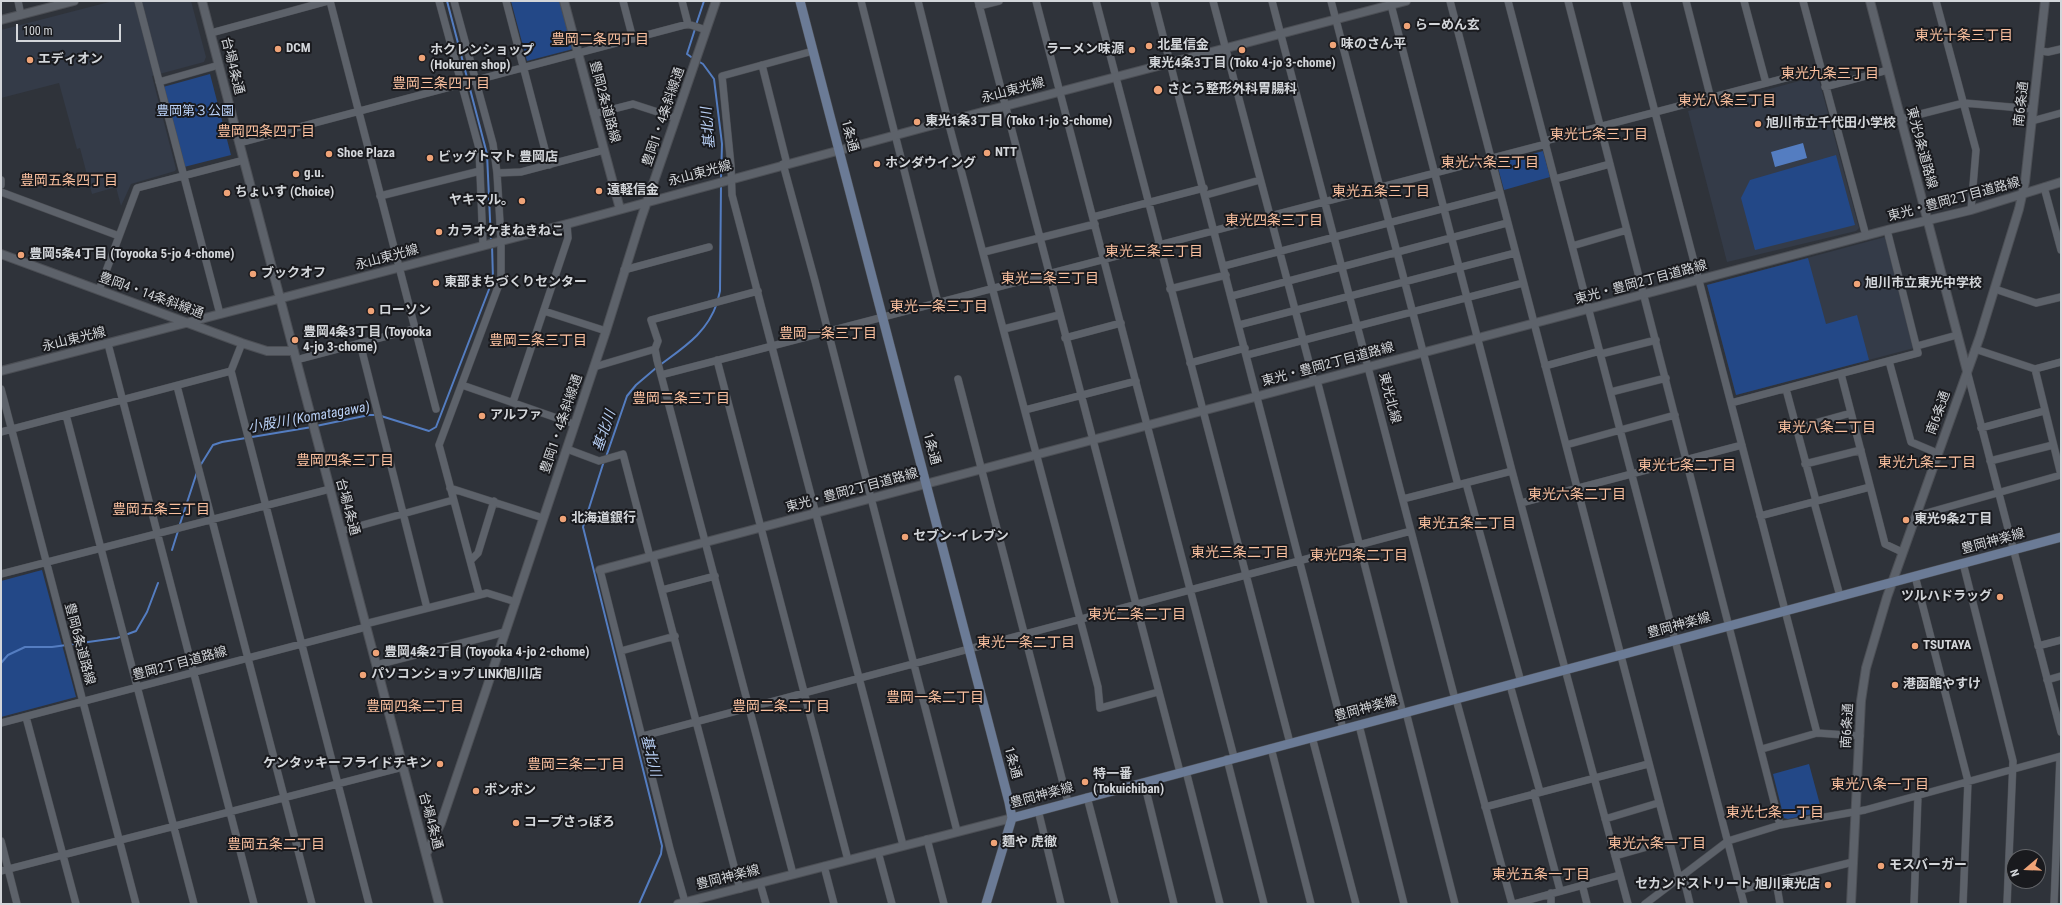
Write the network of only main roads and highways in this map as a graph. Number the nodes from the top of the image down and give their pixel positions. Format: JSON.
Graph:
{"nodes":[{"id":1,"x":800,"y":1,"type":"edge"},
{"id":2,"x":2061,"y":537,"type":"edge"},
{"id":3,"x":1012,"y":818,"type":"junction"},
{"id":4,"x":986,"y":904,"type":"edge"}],
"edges":[{"from":1,"to":3,"type":"main road","name":"1条通"},
{"from":2,"to":3,"type":"main road","name":"豊岡神楽線"},
{"from":3,"to":4,"type":"main road"}]}
